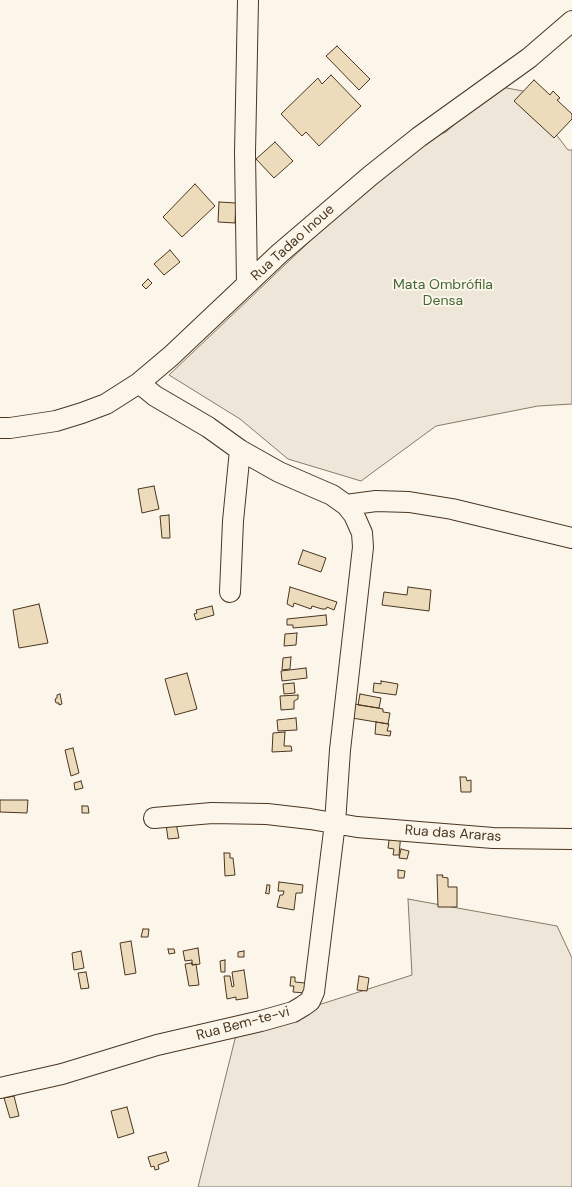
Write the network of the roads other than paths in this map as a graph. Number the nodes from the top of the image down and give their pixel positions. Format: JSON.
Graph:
{"nodes":[{"id":1,"x":248,"y":0,"type":"edge"},
{"id":2,"x":572,"y":21,"type":"edge"},
{"id":3,"x":247,"y":284,"type":"junction"},
{"id":4,"x":139,"y":383,"type":"junction"},
{"id":5,"x":0,"y":428,"type":"edge"},
{"id":6,"x":240,"y":450,"type":"junction"},
{"id":7,"x":346,"y":505,"type":"junction"},
{"id":8,"x":572,"y":538,"type":"edge"},
{"id":9,"x":230,"y":592,"type":"dead end"},
{"id":10,"x":154,"y":818,"type":"dead end"},
{"id":11,"x":335,"y":823,"type":"junction"},
{"id":12,"x":572,"y":839,"type":"edge"},
{"id":13,"x":0,"y":1088,"type":"edge"}],
"edges":[{"from":1,"to":3,"type":"street"},
{"from":2,"to":3,"type":"street","name":"Rua Tadao Inoue"},
{"from":3,"to":4,"type":"street","name":"Rua Tadao Inoue"},
{"from":4,"to":5,"type":"street","name":"Rua Tadao Inoue"},
{"from":4,"to":6,"type":"street"},
{"from":6,"to":7,"type":"street"},
{"from":6,"to":9,"type":"street"},
{"from":7,"to":8,"type":"street"},
{"from":7,"to":11,"type":"street","name":"Rua Bem-te-vi"},
{"from":10,"to":11,"type":"street","name":"Rua das Araras"},
{"from":11,"to":12,"type":"street","name":"Rua das Araras"},
{"from":11,"to":13,"type":"street","name":"Rua Bem-te-vi"}]}
